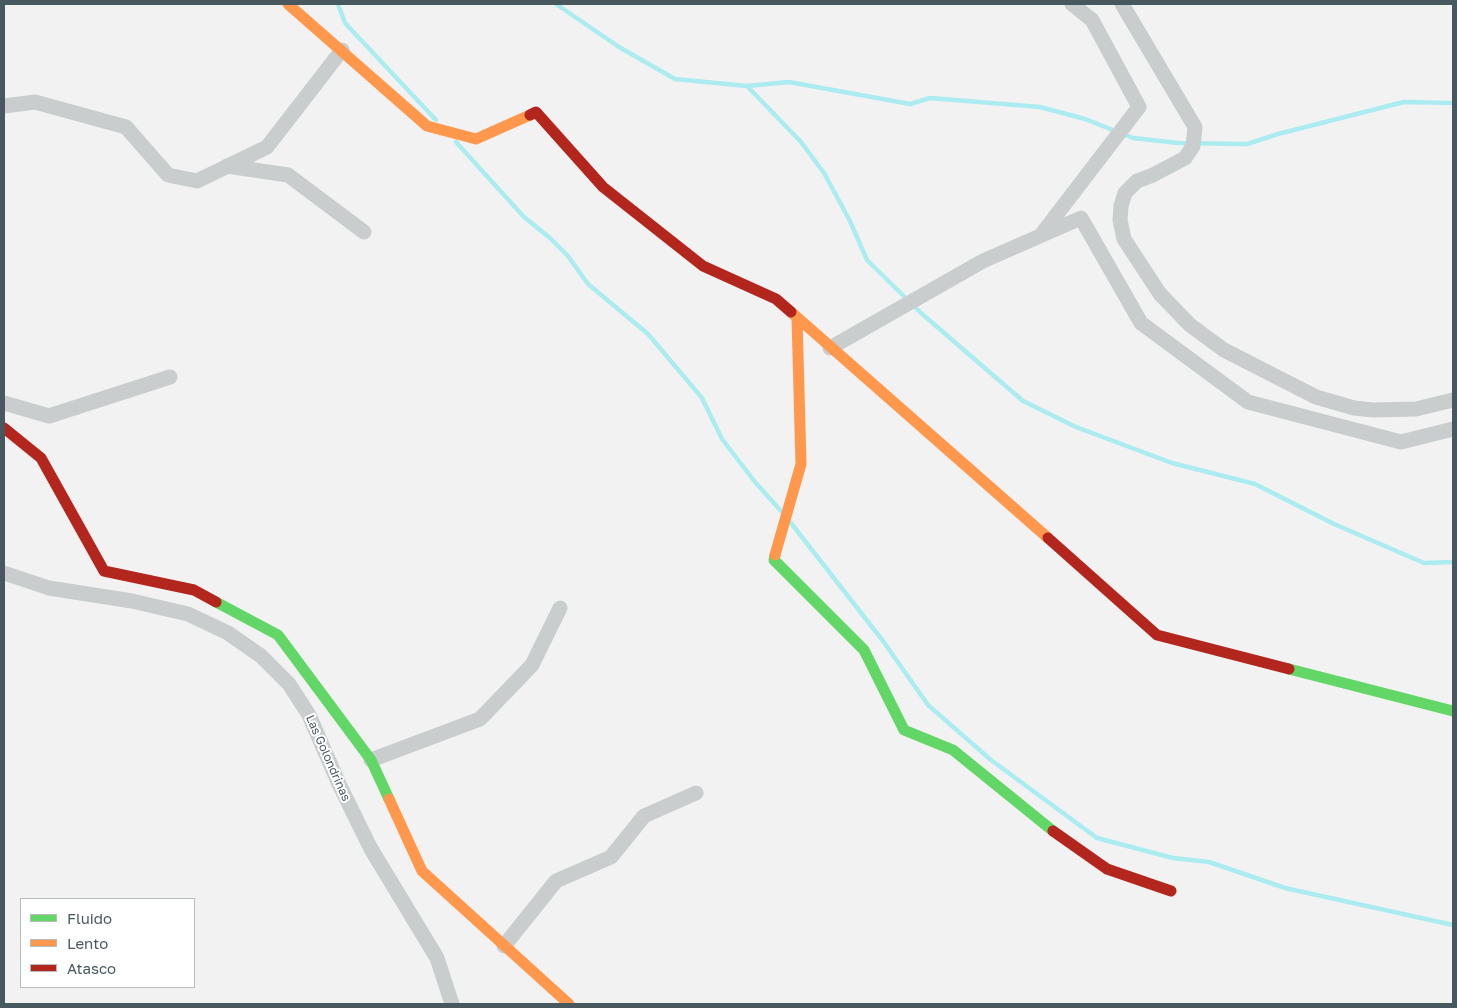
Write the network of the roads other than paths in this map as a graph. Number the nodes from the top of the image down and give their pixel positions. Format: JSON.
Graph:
{"nodes":[{"id":1,"x":288,"y":4,"type":"edge"},
{"id":2,"x":1072,"y":4,"type":"edge"},
{"id":3,"x":1122,"y":4,"type":"edge"},
{"id":4,"x":342,"y":50,"type":"junction"},
{"id":5,"x":4,"y":106,"type":"edge"},
{"id":6,"x":226,"y":166,"type":"junction"},
{"id":7,"x":364,"y":232,"type":"dead end"},
{"id":8,"x":1040,"y":236,"type":"junction"},
{"id":9,"x":797,"y":318,"type":"junction"},
{"id":10,"x":830,"y":348,"type":"junction"},
{"id":11,"x":170,"y":377,"type":"dead end"},
{"id":12,"x":1453,"y":400,"type":"edge"},
{"id":13,"x":4,"y":403,"type":"edge"},
{"id":14,"x":4,"y":428,"type":"edge"},
{"id":15,"x":1453,"y":429,"type":"edge"},
{"id":16,"x":4,"y":573,"type":"edge"},
{"id":17,"x":560,"y":608,"type":"dead end"},
{"id":18,"x":1453,"y":711,"type":"edge"},
{"id":19,"x":371,"y":760,"type":"junction"},
{"id":20,"x":696,"y":793,"type":"dead end"},
{"id":21,"x":1171,"y":891,"type":"dead end"},
{"id":22,"x":504,"y":946,"type":"junction"},
{"id":23,"x":452,"y":1004,"type":"edge"},
{"id":24,"x":569,"y":1004,"type":"edge"}],
"edges":[{"from":1,"to":4,"type":"street"},
{"from":2,"to":8,"type":"street"},
{"from":3,"to":12,"type":"street"},
{"from":4,"to":6,"type":"street"},
{"from":4,"to":9,"type":"street"},
{"from":5,"to":6,"type":"street"},
{"from":6,"to":7,"type":"street"},
{"from":8,"to":10,"type":"street"},
{"from":8,"to":15,"type":"street"},
{"from":9,"to":10,"type":"street"},
{"from":9,"to":21,"type":"street"},
{"from":10,"to":18,"type":"street"},
{"from":11,"to":13,"type":"street"},
{"from":14,"to":19,"type":"street"},
{"from":16,"to":23,"type":"street","name":"Las Golondrinas"},
{"from":17,"to":19,"type":"street"},
{"from":19,"to":22,"type":"street"},
{"from":20,"to":22,"type":"street"},
{"from":22,"to":24,"type":"street"}]}
